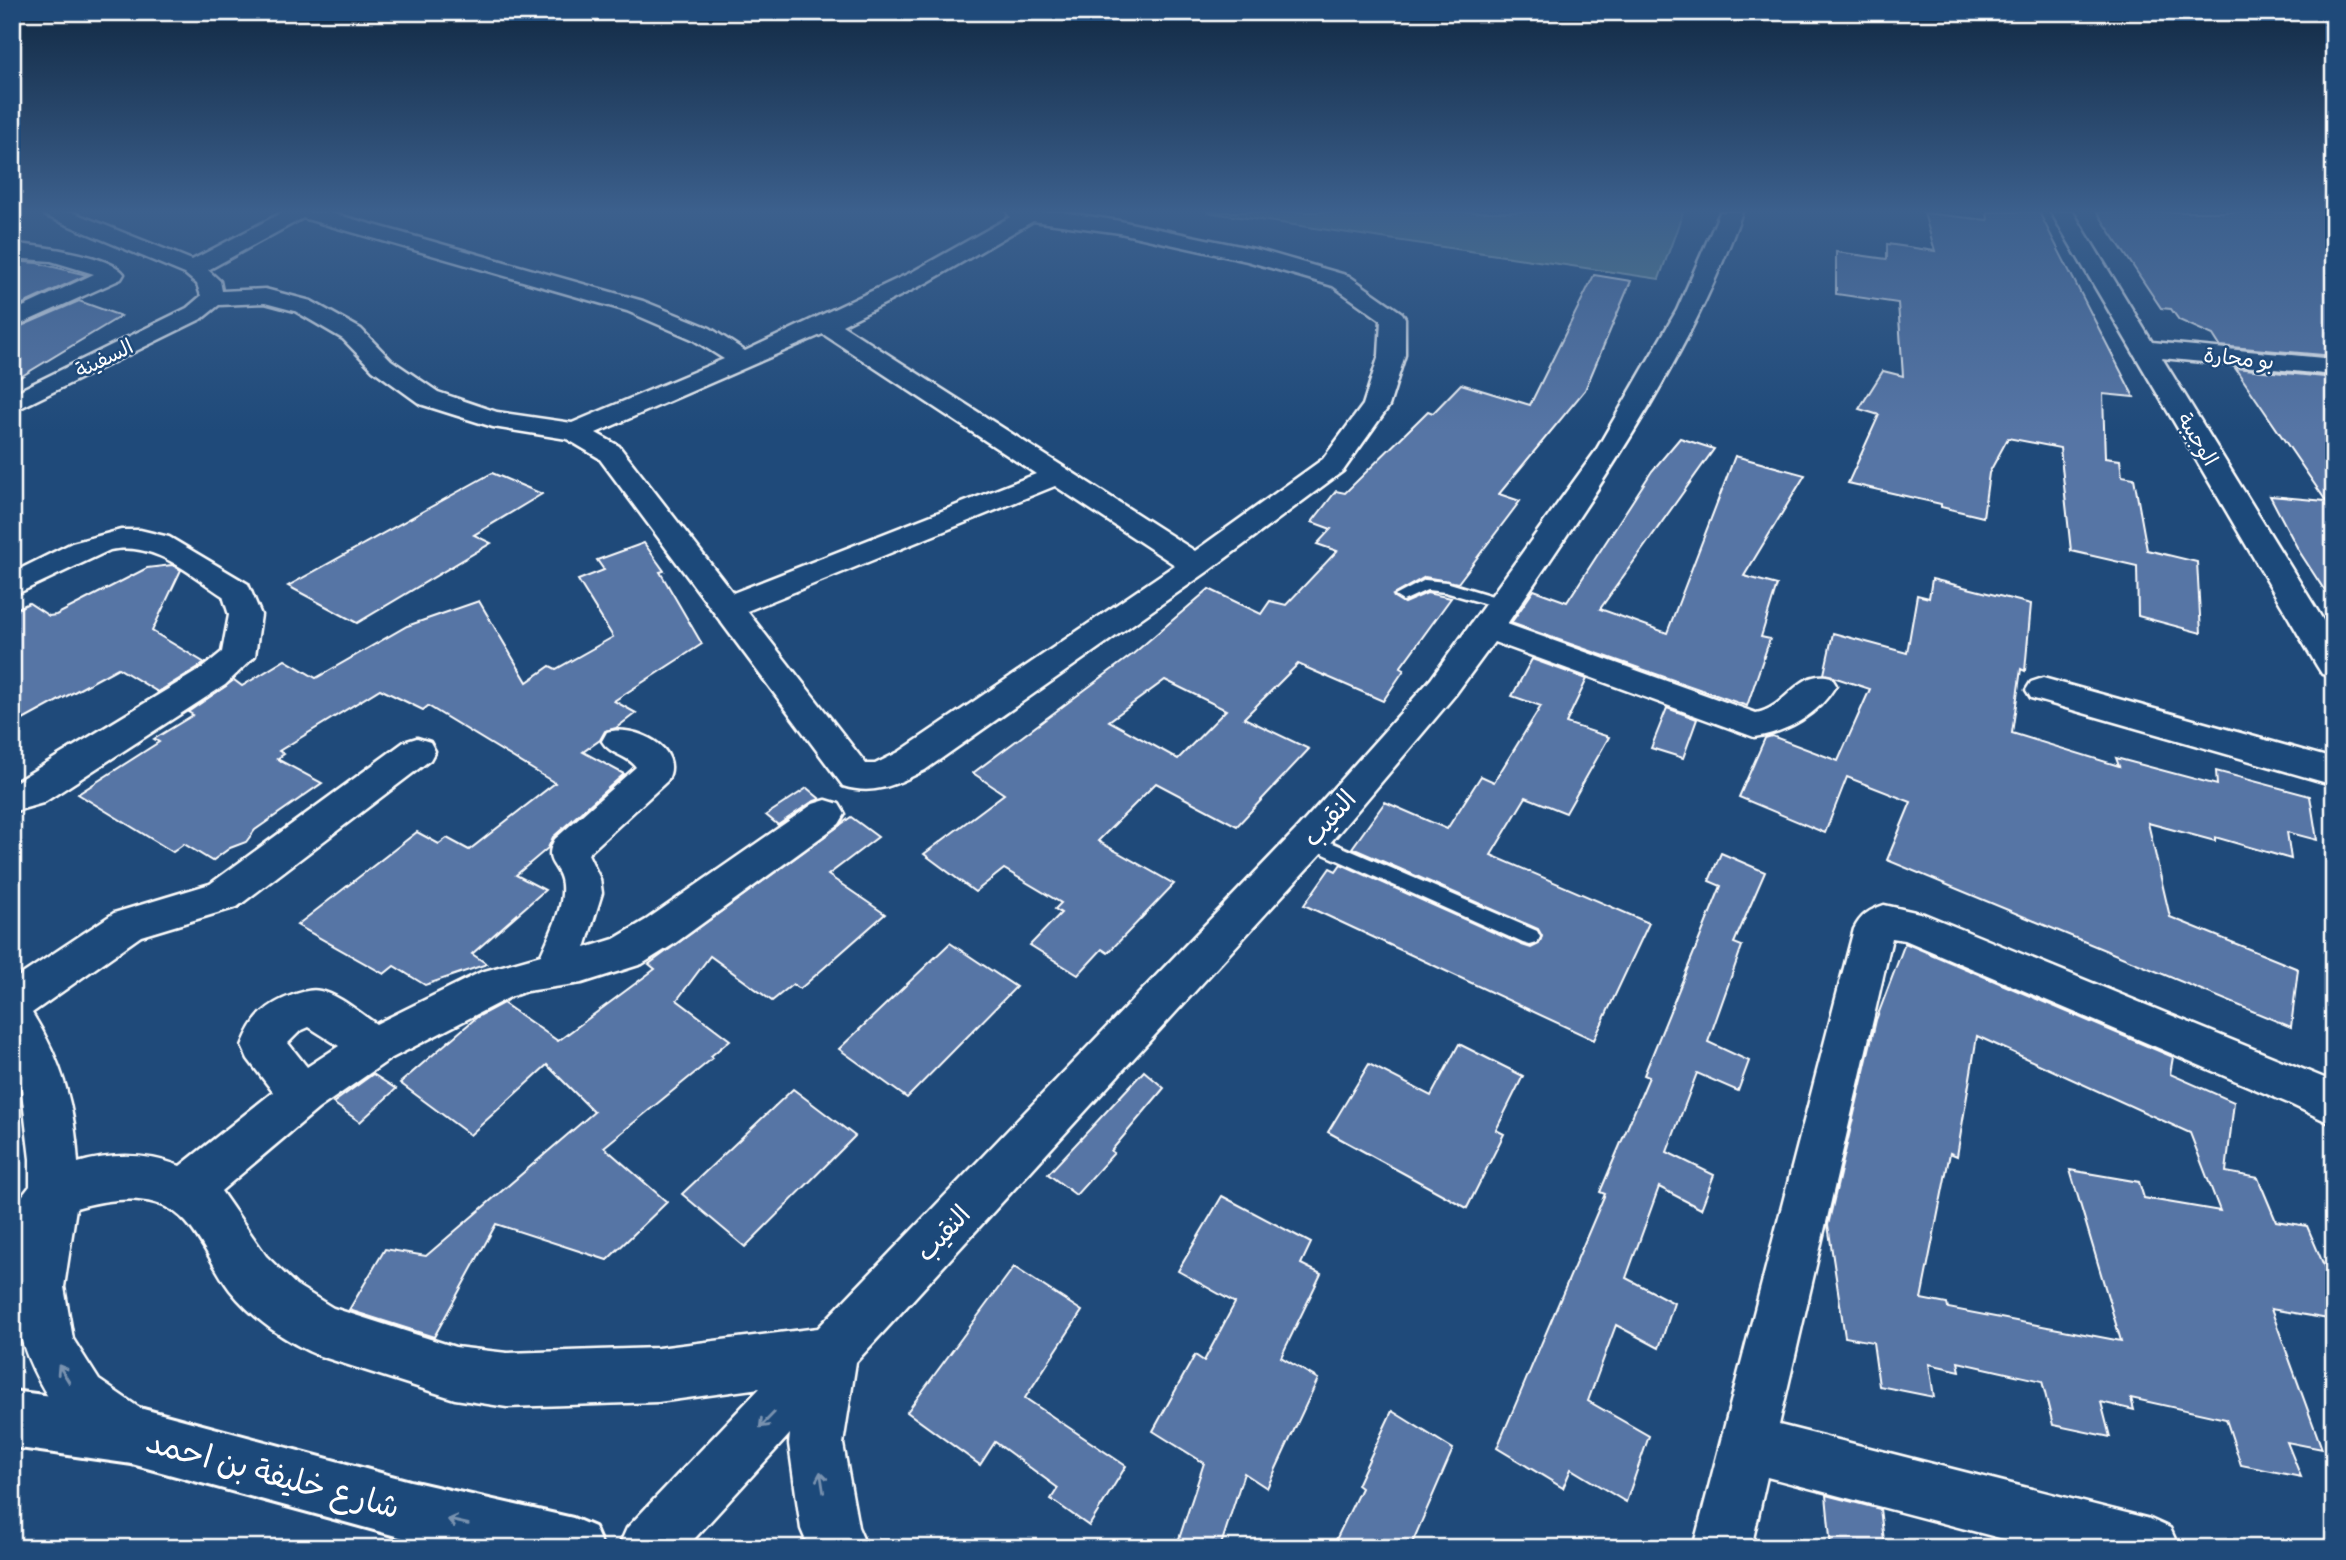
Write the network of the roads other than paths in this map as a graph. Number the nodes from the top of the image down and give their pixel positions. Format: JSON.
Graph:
{"nodes":[{"id":1,"x":90,"y":285,"type":"edge"},
{"id":2,"x":209,"y":285,"type":"edge"},
{"id":3,"x":563,"y":285,"type":"edge"},
{"id":4,"x":905,"y":285,"type":"edge"},
{"id":5,"x":1346,"y":285,"type":"edge"},
{"id":6,"x":1701,"y":285,"type":"edge"},
{"id":7,"x":2106,"y":285,"type":"edge"},
{"id":8,"x":213,"y":298,"type":"junction"},
{"id":9,"x":12,"y":321,"type":"edge"},
{"id":10,"x":824,"y":324,"type":"junction"},
{"id":11,"x":2144,"y":349,"type":"junction"},
{"id":12,"x":741,"y":360,"type":"junction"},
{"id":13,"x":2334,"y":368,"type":"edge"},
{"id":14,"x":12,"y":404,"type":"edge"},
{"id":15,"x":575,"y":432,"type":"junction"},
{"id":16,"x":1057,"y":475,"type":"junction"},
{"id":17,"x":1196,"y":565,"type":"junction"},
{"id":18,"x":12,"y":586,"type":"edge"},
{"id":19,"x":1403,"y":596,"type":"dead end"},
{"id":20,"x":726,"y":608,"type":"junction"},
{"id":21,"x":1495,"y":616,"type":"junction"},
{"id":22,"x":2334,"y":666,"type":"edge"},
{"id":23,"x":1819,"y":685,"type":"dead end"},
{"id":24,"x":2043,"y":690,"type":"dead end"},
{"id":25,"x":620,"y":741,"type":"dead end"},
{"id":26,"x":417,"y":751,"type":"dead end"},
{"id":27,"x":2334,"y":772,"type":"edge"},
{"id":28,"x":12,"y":798,"type":"edge"},
{"id":29,"x":827,"y":814,"type":"dead end"},
{"id":30,"x":1310,"y":840,"type":"junction"},
{"id":31,"x":1530,"y":937,"type":"dead end"},
{"id":32,"x":556,"y":970,"type":"junction"},
{"id":33,"x":12,"y":1004,"type":"edge"},
{"id":34,"x":12,"y":1019,"type":"edge"},
{"id":35,"x":374,"y":1046,"type":"junction"},
{"id":36,"x":302,"y":1095,"type":"junction"},
{"id":37,"x":2334,"y":1105,"type":"edge"},
{"id":38,"x":186,"y":1191,"type":"junction"},
{"id":39,"x":54,"y":1192,"type":"junction"},
{"id":40,"x":12,"y":1248,"type":"edge"},
{"id":41,"x":831,"y":1353,"type":"junction"},
{"id":42,"x":12,"y":1419,"type":"edge"},
{"id":43,"x":132,"y":1436,"type":"junction"},
{"id":44,"x":1748,"y":1445,"type":"junction"},
{"id":45,"x":573,"y":1548,"type":"edge"},
{"id":46,"x":647,"y":1548,"type":"edge"},
{"id":47,"x":838,"y":1548,"type":"edge"},
{"id":48,"x":1722,"y":1548,"type":"edge"},
{"id":49,"x":2150,"y":1548,"type":"edge"}],
"edges":[{"from":1,"to":9,"type":"street"},
{"from":2,"to":8,"type":"street"},
{"from":3,"to":12,"type":"street"},
{"from":4,"to":10,"type":"street"},
{"from":5,"to":17,"type":"street"},
{"from":6,"to":21,"type":"street","name":"النقيب"},
{"from":7,"to":11,"type":"street","name":"الوجيبة"},
{"from":8,"to":14,"type":"street","name":"السفينة"},
{"from":8,"to":15,"type":"street"},
{"from":10,"to":12,"type":"street"},
{"from":10,"to":16,"type":"street"},
{"from":11,"to":13,"type":"street","name":"بو محارة"},
{"from":11,"to":22,"type":"street","name":"الوجيبة"},
{"from":12,"to":15,"type":"street"},
{"from":15,"to":20,"type":"street"},
{"from":16,"to":17,"type":"street"},
{"from":16,"to":20,"type":"street"},
{"from":17,"to":20,"type":"street"},
{"from":18,"to":28,"type":"street"},
{"from":19,"to":21,"type":"lane"},
{"from":21,"to":23,"type":"street"},
{"from":21,"to":30,"type":"street","name":"النقيب"},
{"from":24,"to":27,"type":"street"},
{"from":25,"to":32,"type":"street"},
{"from":26,"to":33,"type":"street"},
{"from":29,"to":32,"type":"street"},
{"from":30,"to":31,"type":"lane"},
{"from":30,"to":41,"type":"street","name":"النقيب"},
{"from":32,"to":35,"type":"street"},
{"from":34,"to":39,"type":"street"},
{"from":35,"to":36,"type":"street"},
{"from":35,"to":36,"type":"street"},
{"from":36,"to":38,"type":"street"},
{"from":37,"to":44,"type":"street"},
{"from":38,"to":39,"type":"street"},
{"from":38,"to":41,"type":"street"},
{"from":39,"to":40,"type":"street"},
{"from":43,"to":39,"type":"street","one_way":true},
{"from":41,"to":46,"type":"street","name":"النقيب","one_way":true},
{"from":47,"to":41,"type":"street","one_way":true},
{"from":42,"to":43,"type":"street","name":"شارع خليفة بن احمد"},
{"from":45,"to":43,"type":"street","name":"شارع خليفة بن احمد","one_way":true},
{"from":44,"to":48,"type":"street"},
{"from":44,"to":49,"type":"street"}]}
